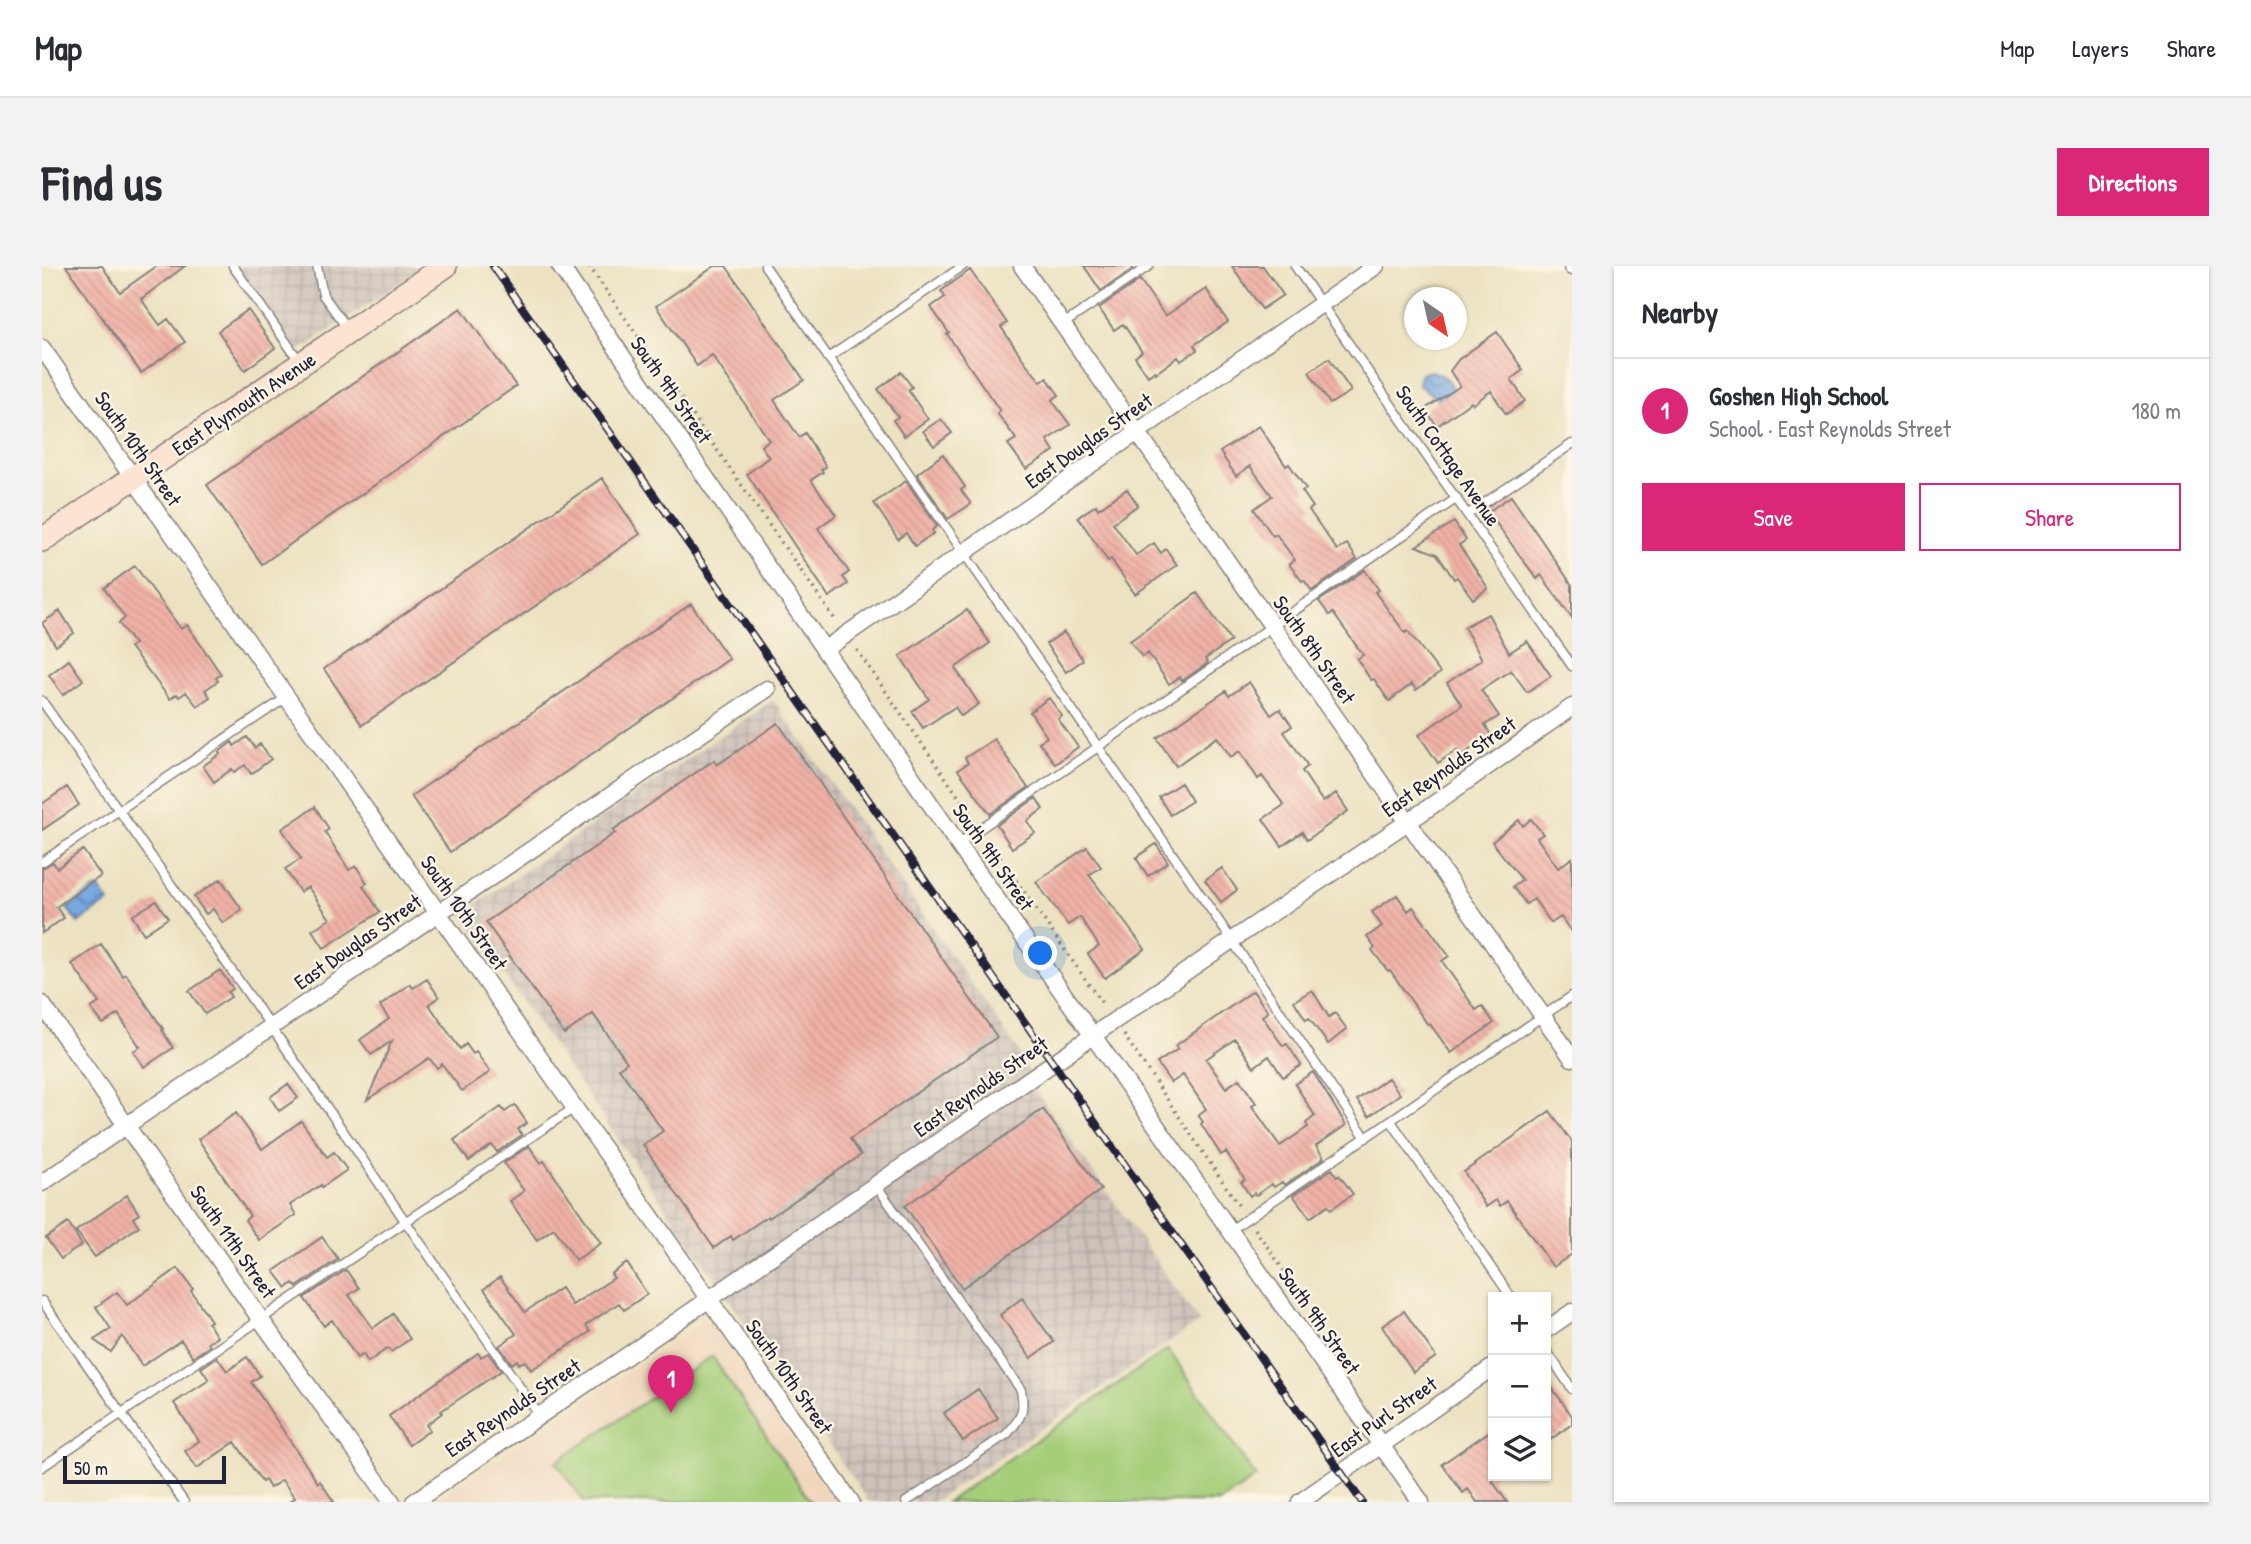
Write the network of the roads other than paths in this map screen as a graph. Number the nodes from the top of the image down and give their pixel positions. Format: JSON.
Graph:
{"nodes":[{"id":1,"x":233,"y":266,"type":"edge"},
{"id":2,"x":317,"y":266,"type":"edge"},
{"id":3,"x":445,"y":266,"type":"edge"},
{"id":4,"x":560,"y":266,"type":"edge"},
{"id":5,"x":765,"y":266,"type":"edge"},
{"id":6,"x":963,"y":266,"type":"edge"},
{"id":7,"x":1022,"y":266,"type":"edge"},
{"id":8,"x":1149,"y":266,"type":"edge"},
{"id":9,"x":1295,"y":266,"type":"edge"},
{"id":10,"x":1376,"y":266,"type":"edge"},
{"id":11,"x":1321,"y":304,"type":"junction"},
{"id":12,"x":1062,"y":325,"type":"junction"},
{"id":13,"x":350,"y":332,"type":"junction"},
{"id":14,"x":42,"y":348,"type":"edge"},
{"id":15,"x":828,"y":358,"type":"junction"},
{"id":16,"x":302,"y":364,"type":"junction"},
{"id":17,"x":1137,"y":434,"type":"junction"},
{"id":18,"x":1572,"y":444,"type":"edge"},
{"id":19,"x":134,"y":479,"type":"junction"},
{"id":20,"x":1457,"y":498,"type":"junction"},
{"id":21,"x":1468,"y":514,"type":"junction"},
{"id":22,"x":42,"y":540,"type":"edge"},
{"id":23,"x":964,"y":553,"type":"junction"},
{"id":24,"x":1272,"y":626,"type":"junction"},
{"id":25,"x":824,"y":650,"type":"junction"},
{"id":26,"x":1572,"y":666,"type":"edge"},
{"id":27,"x":767,"y":689,"type":"dead end"},
{"id":28,"x":287,"y":697,"type":"junction"},
{"id":29,"x":42,"y":701,"type":"edge"},
{"id":30,"x":1572,"y":707,"type":"edge"},
{"id":31,"x":1098,"y":747,"type":"junction"},
{"id":32,"x":119,"y":811,"type":"junction"},
{"id":33,"x":1407,"y":822,"type":"junction"},
{"id":34,"x":958,"y":844,"type":"junction"},
{"id":35,"x":42,"y":862,"type":"edge"},
{"id":36,"x":438,"y":912,"type":"junction"},
{"id":37,"x":1232,"y":940,"type":"junction"},
{"id":38,"x":1572,"y":996,"type":"edge"},
{"id":39,"x":42,"y":1004,"type":"edge"},
{"id":40,"x":1543,"y":1016,"type":"junction"},
{"id":41,"x":272,"y":1028,"type":"junction"},
{"id":42,"x":1093,"y":1035,"type":"junction"},
{"id":43,"x":1572,"y":1058,"type":"edge"},
{"id":44,"x":574,"y":1108,"type":"junction"},
{"id":45,"x":1391,"y":1121,"type":"junction"},
{"id":46,"x":126,"y":1126,"type":"junction"},
{"id":47,"x":1366,"y":1138,"type":"junction"},
{"id":48,"x":42,"y":1183,"type":"edge"},
{"id":49,"x":876,"y":1185,"type":"junction"},
{"id":50,"x":405,"y":1222,"type":"junction"},
{"id":51,"x":1229,"y":1231,"type":"junction"},
{"id":52,"x":1508,"y":1292,"type":"edge"},
{"id":53,"x":709,"y":1300,"type":"junction"},
{"id":54,"x":42,"y":1301,"type":"edge"},
{"id":55,"x":1572,"y":1312,"type":"edge"},
{"id":56,"x":261,"y":1320,"type":"junction"},
{"id":57,"x":1551,"y":1327,"type":"edge"},
{"id":58,"x":1549,"y":1355,"type":"edge"},
{"id":59,"x":1488,"y":1370,"type":"edge"},
{"id":60,"x":1572,"y":1389,"type":"edge"},
{"id":61,"x":122,"y":1414,"type":"junction"},
{"id":62,"x":539,"y":1415,"type":"junction"},
{"id":63,"x":1381,"y":1445,"type":"junction"},
{"id":64,"x":42,"y":1467,"type":"edge"},
{"id":65,"x":184,"y":1502,"type":"edge"},
{"id":66,"x":392,"y":1502,"type":"edge"},
{"id":67,"x":414,"y":1502,"type":"edge"},
{"id":68,"x":851,"y":1502,"type":"edge"},
{"id":69,"x":906,"y":1502,"type":"edge"},
{"id":70,"x":1300,"y":1502,"type":"edge"},
{"id":71,"x":1421,"y":1502,"type":"edge"}],
"edges":[{"from":1,"to":16,"type":"lane"},
{"from":2,"to":13,"type":"lane"},
{"from":3,"to":13,"type":"main road","name":"East Plymouth Avenue"},
{"from":4,"to":25,"type":"street","name":"South 9th Street"},
{"from":5,"to":15,"type":"lane"},
{"from":6,"to":15,"type":"lane"},
{"from":7,"to":12,"type":"street","name":"South 8th Street"},
{"from":8,"to":12,"type":"lane"},
{"from":9,"to":11,"type":"lane","name":"South Cottage Avenue"},
{"from":10,"to":11,"type":"street","name":"East Douglas Street"},
{"from":11,"to":17,"type":"street","name":"East Douglas Street"},
{"from":11,"to":20,"type":"lane","name":"South Cottage Avenue"},
{"from":12,"to":17,"type":"street","name":"South 8th Street"},
{"from":13,"to":16,"type":"main road","name":"East Plymouth Avenue"},
{"from":14,"to":19,"type":"street","name":"South 10th Street"},
{"from":15,"to":23,"type":"lane"},
{"from":16,"to":19,"type":"main road","name":"East Plymouth Avenue"},
{"from":17,"to":23,"type":"street","name":"East Douglas Street"},
{"from":17,"to":24,"type":"street","name":"South 8th Street"},
{"from":18,"to":21,"type":"lane"},
{"from":19,"to":22,"type":"main road","name":"East Plymouth Avenue"},
{"from":19,"to":28,"type":"street","name":"South 10th Street"},
{"from":20,"to":21,"type":"lane","name":"South Cottage Avenue"},
{"from":20,"to":24,"type":"lane"},
{"from":21,"to":26,"type":"lane","name":"South Cottage Avenue"},
{"from":23,"to":25,"type":"street","name":"East Douglas Street"},
{"from":23,"to":31,"type":"lane"},
{"from":24,"to":31,"type":"lane"},
{"from":24,"to":33,"type":"street","name":"South 8th Street"},
{"from":25,"to":34,"type":"street","name":"South 9th Street"},
{"from":27,"to":36,"type":"street","name":"East Douglas Street"},
{"from":28,"to":32,"type":"lane"},
{"from":28,"to":36,"type":"street","name":"South 10th Street"},
{"from":29,"to":32,"type":"lane"},
{"from":30,"to":33,"type":"street","name":"East Reynolds Street"},
{"from":31,"to":34,"type":"lane"},
{"from":31,"to":37,"type":"lane"},
{"from":32,"to":35,"type":"lane"},
{"from":32,"to":41,"type":"lane"},
{"from":33,"to":37,"type":"street","name":"East Reynolds Street"},
{"from":33,"to":40,"type":"street","name":"South 8th Street"},
{"from":34,"to":42,"type":"street","name":"South 9th Street"},
{"from":36,"to":41,"type":"street","name":"East Douglas Street"},
{"from":36,"to":44,"type":"street","name":"South 10th Street"},
{"from":37,"to":42,"type":"street","name":"East Reynolds Street"},
{"from":37,"to":47,"type":"lane"},
{"from":38,"to":40,"type":"lane"},
{"from":39,"to":46,"type":"street","name":"South 11th Street"},
{"from":40,"to":43,"type":"street","name":"South 8th Street"},
{"from":40,"to":45,"type":"lane"},
{"from":41,"to":46,"type":"street","name":"East Douglas Street"},
{"from":41,"to":50,"type":"lane"},
{"from":42,"to":49,"type":"street","name":"East Reynolds Street"},
{"from":42,"to":51,"type":"street","name":"South 9th Street"},
{"from":44,"to":50,"type":"lane"},
{"from":44,"to":53,"type":"street","name":"South 10th Street"},
{"from":45,"to":47,"type":"lane"},
{"from":45,"to":52,"type":"lane"},
{"from":46,"to":48,"type":"street","name":"East Douglas Street"},
{"from":46,"to":56,"type":"street","name":"South 11th Street"},
{"from":47,"to":51,"type":"lane"},
{"from":49,"to":53,"type":"street","name":"East Reynolds Street"},
{"from":49,"to":69,"type":"lane"},
{"from":50,"to":56,"type":"lane"},
{"from":50,"to":62,"type":"lane"},
{"from":51,"to":63,"type":"street","name":"South 9th Street"},
{"from":53,"to":62,"type":"street","name":"East Reynolds Street"},
{"from":53,"to":68,"type":"street","name":"South 10th Street"},
{"from":54,"to":61,"type":"lane"},
{"from":55,"to":57,"type":"street"},
{"from":56,"to":61,"type":"lane"},
{"from":56,"to":66,"type":"street","name":"South 11th Street"},
{"from":58,"to":60,"type":"lane"},
{"from":59,"to":63,"type":"street","name":"East Purl Street"},
{"from":61,"to":64,"type":"lane"},
{"from":61,"to":65,"type":"lane"},
{"from":62,"to":67,"type":"street","name":"East Reynolds Street"},
{"from":63,"to":70,"type":"street","name":"East Purl Street"},
{"from":63,"to":71,"type":"street","name":"South 9th Street"}]}
